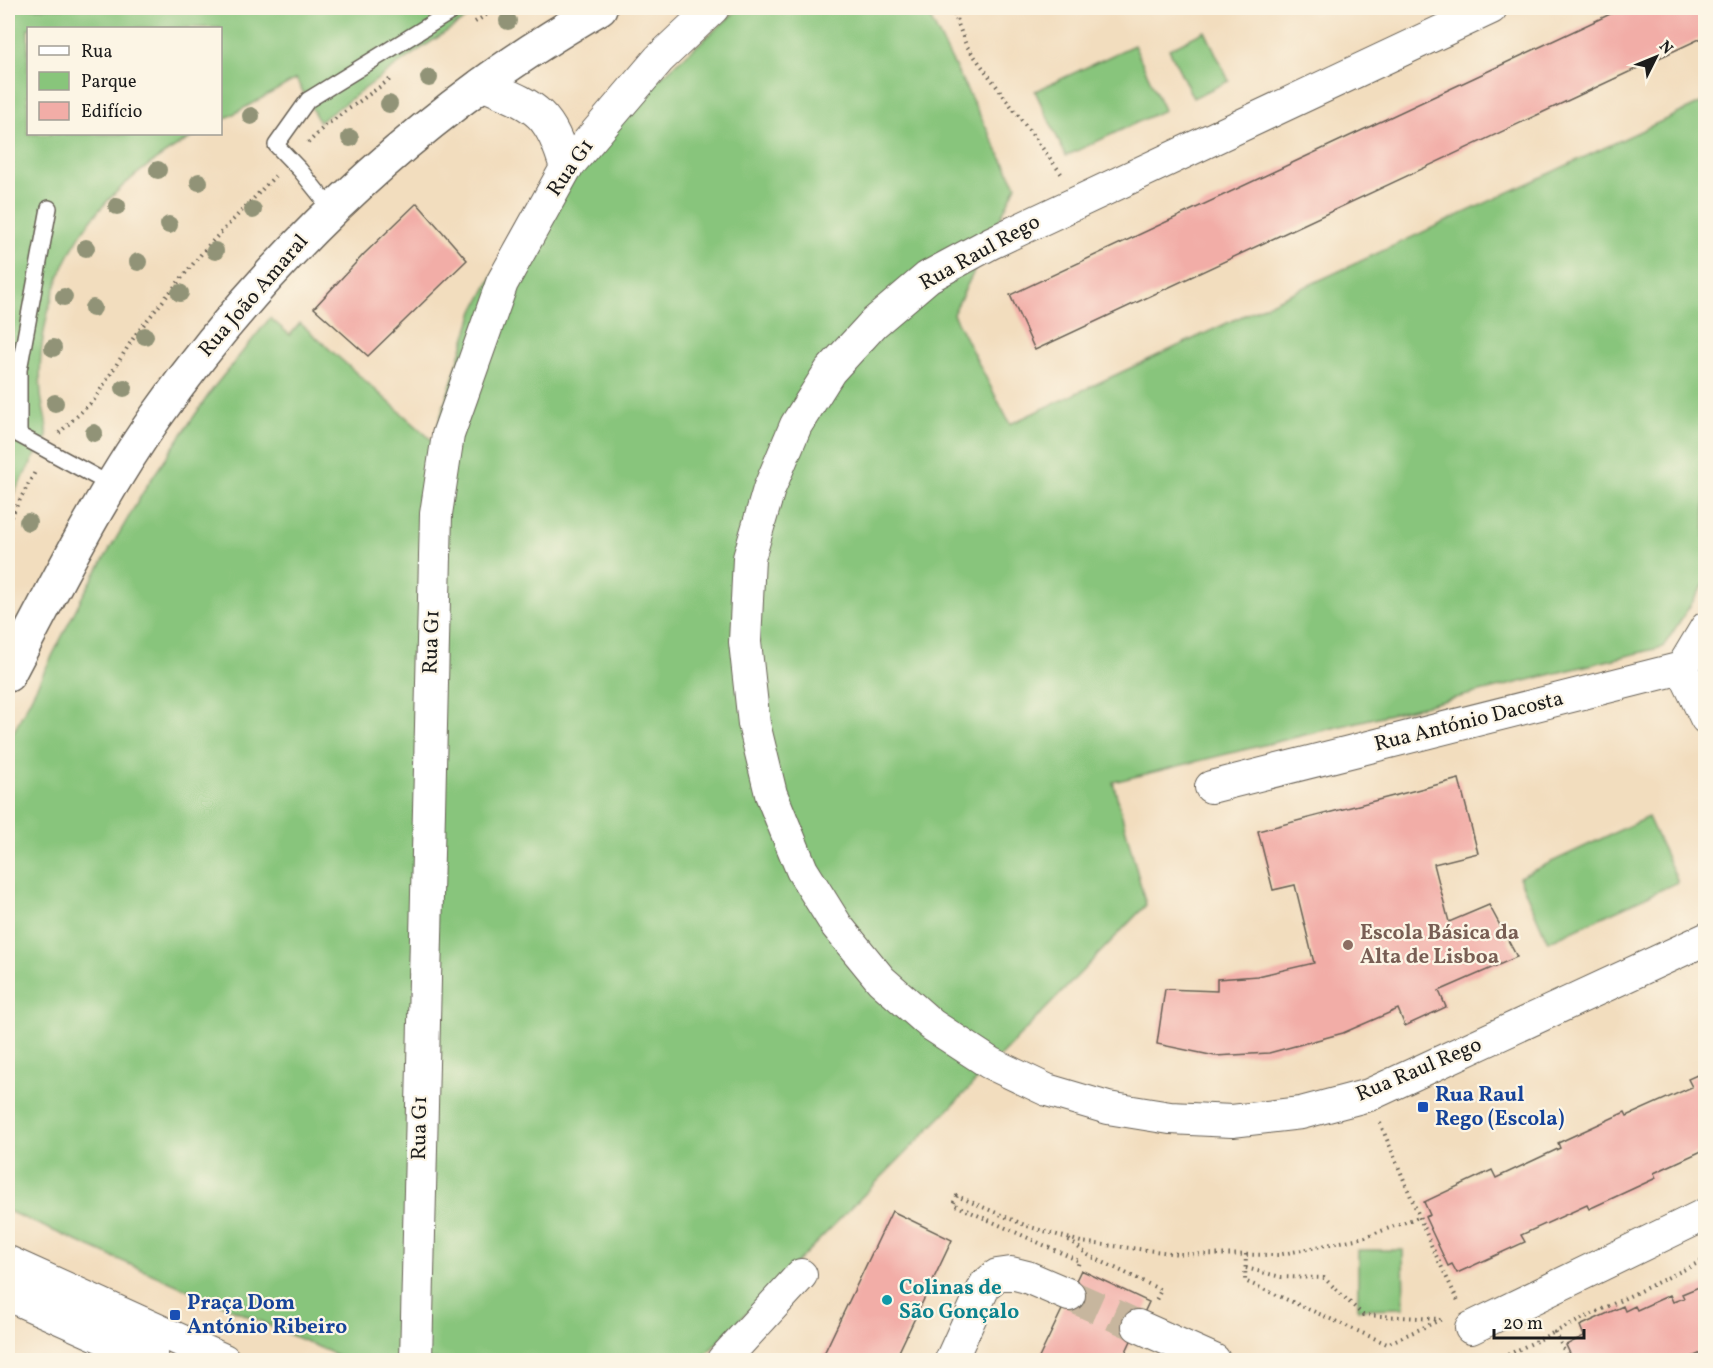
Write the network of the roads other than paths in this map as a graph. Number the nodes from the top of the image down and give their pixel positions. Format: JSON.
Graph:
{"nodes":[{"id":1,"x":457,"y":8,"type":"edge"},
{"id":2,"x":600,"y":8,"type":"edge"},
{"id":3,"x":713,"y":8,"type":"edge"},
{"id":4,"x":1491,"y":8,"type":"edge"},
{"id":5,"x":482,"y":84,"type":"junction"},
{"id":6,"x":566,"y":168,"type":"junction"},
{"id":7,"x":49,"y":208,"type":"dead end"},
{"id":8,"x":332,"y":210,"type":"junction"},
{"id":9,"x":111,"y":485,"type":"junction"},
{"id":10,"x":1706,"y":628,"type":"edge"},
{"id":11,"x":1682,"y":668,"type":"junction"},
{"id":12,"x":8,"y":675,"type":"edge"},
{"id":13,"x":1706,"y":718,"type":"edge"},
{"id":14,"x":1210,"y":787,"type":"dead end"},
{"id":15,"x":1706,"y":939,"type":"edge"},
{"id":16,"x":1706,"y":1214,"type":"edge"},
{"id":17,"x":8,"y":1262,"type":"edge"},
{"id":18,"x":801,"y":1275,"type":"dead end"},
{"id":19,"x":8,"y":1295,"type":"edge"},
{"id":20,"x":1069,"y":1295,"type":"tunnel mouth"},
{"id":21,"x":1467,"y":1318,"type":"road end"},
{"id":22,"x":1138,"y":1326,"type":"tunnel mouth"},
{"id":23,"x":153,"y":1360,"type":"edge"},
{"id":24,"x":224,"y":1360,"type":"edge"},
{"id":25,"x":416,"y":1360,"type":"edge"},
{"id":26,"x":723,"y":1360,"type":"edge"},
{"id":27,"x":951,"y":1360,"type":"edge"},
{"id":28,"x":1214,"y":1360,"type":"edge"}],
"edges":[{"from":1,"to":8,"type":"lane"},
{"from":2,"to":5,"type":"street","name":"Rua João Amaral"},
{"from":3,"to":6,"type":"street","name":"Rua G1"},
{"from":4,"to":15,"type":"street","name":"Rua Raul Rego"},
{"from":5,"to":6,"type":"street"},
{"from":5,"to":8,"type":"street","name":"Rua João Amaral"},
{"from":6,"to":25,"type":"street","name":"Rua G1"},
{"from":7,"to":9,"type":"lane"},
{"from":8,"to":9,"type":"street","name":"Rua João Amaral"},
{"from":9,"to":12,"type":"street","name":"Rua João Amaral"},
{"from":10,"to":11,"type":"street"},
{"from":11,"to":13,"type":"street"},
{"from":11,"to":14,"type":"street","name":"Rua António Dacosta"},
{"from":16,"to":21,"type":"street"},
{"from":17,"to":24,"type":"street"},
{"from":18,"to":26,"type":"street"},
{"from":19,"to":23,"type":"street"},
{"from":20,"to":27,"type":"street"},
{"from":22,"to":28,"type":"street"}]}
